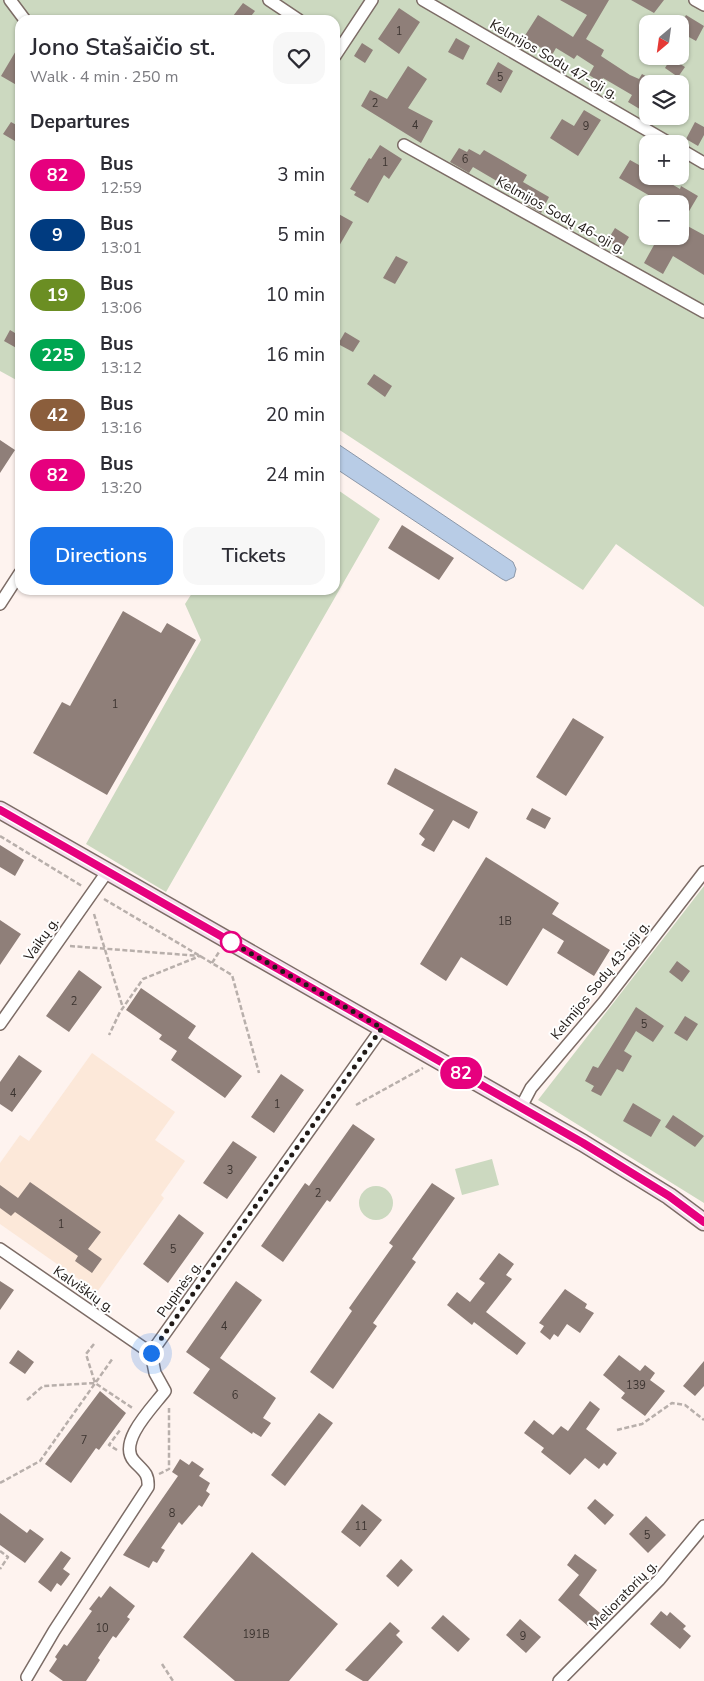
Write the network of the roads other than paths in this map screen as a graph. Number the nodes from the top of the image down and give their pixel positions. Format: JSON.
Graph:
{"nodes":[{"id":1,"x":10,"y":0,"type":"edge"},
{"id":2,"x":268,"y":0,"type":"edge"},
{"id":3,"x":372,"y":0,"type":"edge"},
{"id":4,"x":423,"y":0,"type":"edge"},
{"id":5,"x":695,"y":0,"type":"edge"},
{"id":6,"x":704,"y":5,"type":"edge"},
{"id":7,"x":21,"y":15,"type":"edge"},
{"id":8,"x":291,"y":15,"type":"edge"},
{"id":9,"x":340,"y":45,"type":"edge"},
{"id":10,"x":656,"y":135,"type":"edge"},
{"id":11,"x":404,"y":145,"type":"dead end"},
{"id":12,"x":689,"y":154,"type":"edge"},
{"id":13,"x":704,"y":163,"type":"edge"},
{"id":14,"x":704,"y":312,"type":"edge"},
{"id":15,"x":15,"y":581,"type":"edge"},
{"id":16,"x":0,"y":604,"type":"edge"},
{"id":17,"x":0,"y":810,"type":"edge"},
{"id":18,"x":107,"y":872,"type":"junction"},
{"id":19,"x":704,"y":872,"type":"edge"},
{"id":20,"x":0,"y":1024,"type":"edge"},
{"id":21,"x":382,"y":1028,"type":"junction"},
{"id":22,"x":521,"y":1107,"type":"junction"},
{"id":23,"x":704,"y":1222,"type":"edge"},
{"id":24,"x":0,"y":1249,"type":"edge"},
{"id":25,"x":151,"y":1353,"type":"junction"},
{"id":26,"x":704,"y":1526,"type":"edge"},
{"id":27,"x":27,"y":1677,"type":"dead end"},
{"id":28,"x":559,"y":1681,"type":"edge"}],
"edges":[{"from":1,"to":7,"type":"street"},
{"from":2,"to":8,"type":"street"},
{"from":3,"to":9,"type":"street"},
{"from":4,"to":10,"type":"street","name":"Kelmijos Sodų 47-oji g."},
{"from":5,"to":6,"type":"street"},
{"from":11,"to":14,"type":"street","name":"Kelmijos Sodų 46-oji g."},
{"from":12,"to":13,"type":"street"},
{"from":15,"to":16,"type":"street"},
{"from":17,"to":18,"type":"main road"},
{"from":18,"to":20,"type":"street","name":"Vaikų g."},
{"from":18,"to":21,"type":"main road"},
{"from":19,"to":22,"type":"street","name":"Kelmijos Sodų 43-ioji g."},
{"from":21,"to":22,"type":"main road"},
{"from":21,"to":25,"type":"street","name":"Pupinės g."},
{"from":22,"to":23,"type":"main road"},
{"from":24,"to":25,"type":"street","name":"Kalviškių g."},
{"from":25,"to":27,"type":"street"},
{"from":26,"to":28,"type":"street","name":"Melioratorių g."}]}
